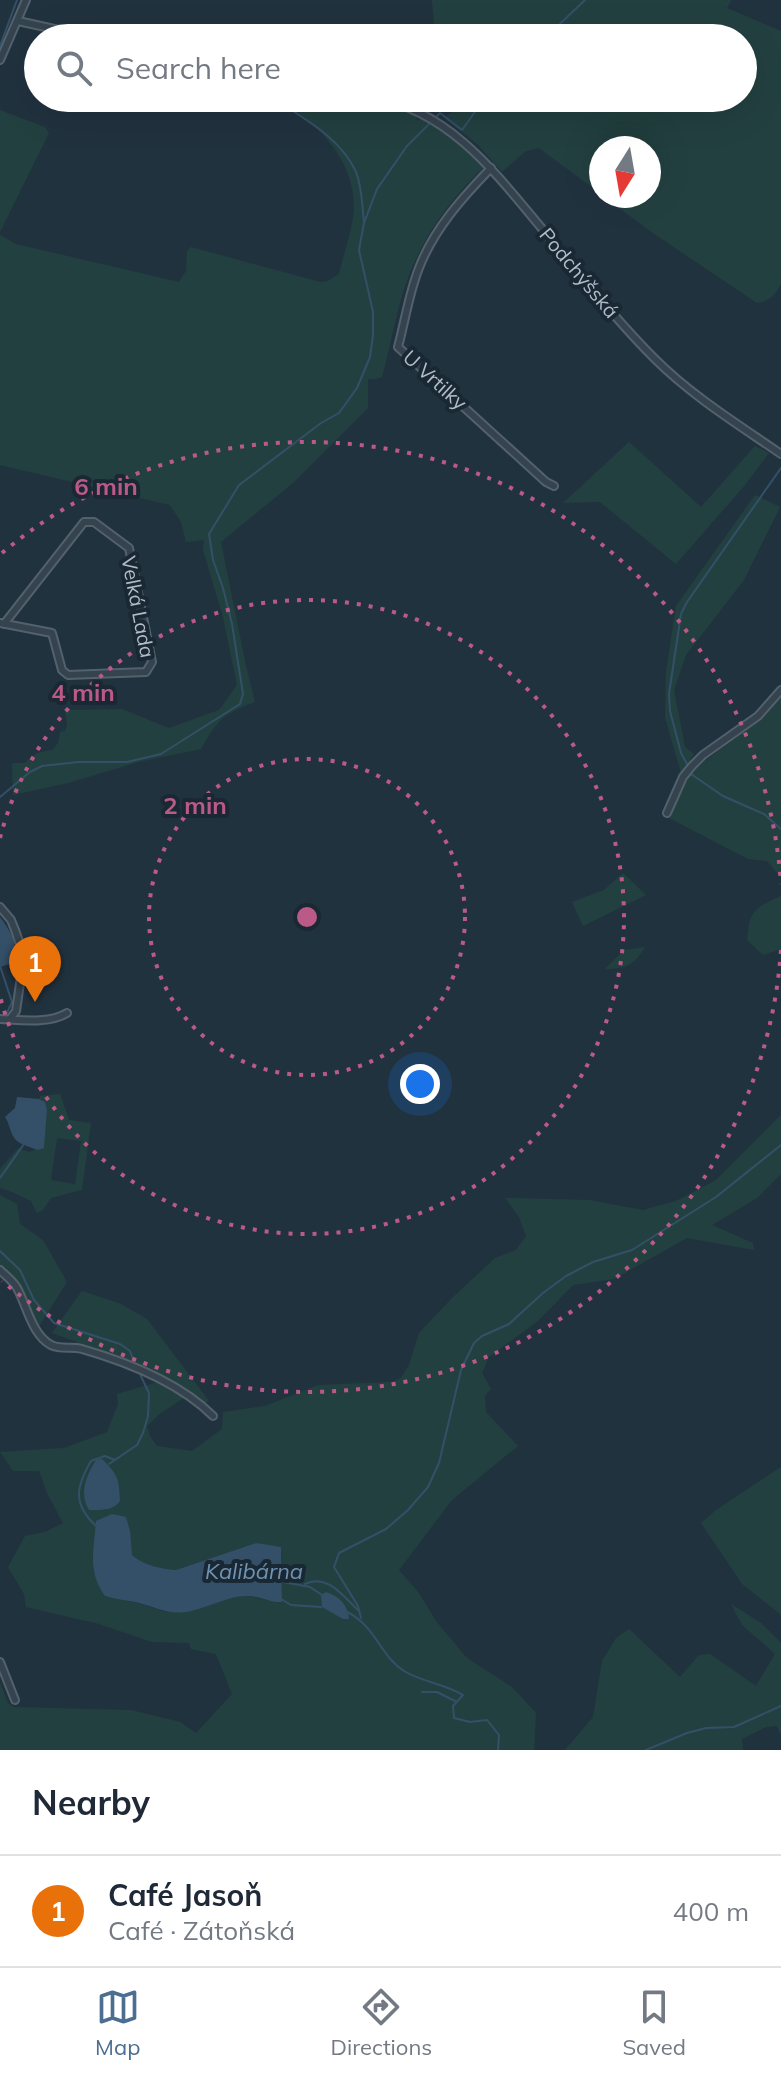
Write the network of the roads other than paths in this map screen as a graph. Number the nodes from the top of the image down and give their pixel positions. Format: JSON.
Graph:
{"nodes":[{"id":1,"x":26,"y":0,"type":"edge"},
{"id":2,"x":18,"y":21,"type":"junction"},
{"id":3,"x":32,"y":24,"type":"edge"},
{"id":4,"x":0,"y":60,"type":"edge"},
{"id":5,"x":418,"y":112,"type":"edge"},
{"id":6,"x":491,"y":168,"type":"junction"},
{"id":7,"x":781,"y":454,"type":"edge"},
{"id":8,"x":554,"y":486,"type":"dead end"},
{"id":9,"x":2,"y":623,"type":"edge"},
{"id":10,"x":781,"y":690,"type":"edge"},
{"id":11,"x":667,"y":813,"type":"dead end"},
{"id":12,"x":0,"y":907,"type":"edge"},
{"id":13,"x":67,"y":1013,"type":"dead end"},
{"id":14,"x":4,"y":1019,"type":"edge"},
{"id":15,"x":0,"y":1270,"type":"edge"},
{"id":16,"x":213,"y":1416,"type":"dead end"},
{"id":17,"x":0,"y":1662,"type":"edge"},
{"id":18,"x":15,"y":1700,"type":"dead end"}],
"edges":[{"from":1,"to":2,"type":"street"},
{"from":2,"to":3,"type":"street"},
{"from":2,"to":4,"type":"street"},
{"from":5,"to":6,"type":"street","name":"Podchýšská"},
{"from":6,"to":7,"type":"street","name":"Podchýšská"},
{"from":6,"to":8,"type":"street","name":"U Vrtilky"},
{"from":9,"to":9,"type":"street","name":"Velká Lada"},
{"from":10,"to":11,"type":"street"},
{"from":12,"to":14,"type":"street"},
{"from":13,"to":14,"type":"street"},
{"from":15,"to":16,"type":"street"},
{"from":17,"to":18,"type":"street"}]}
